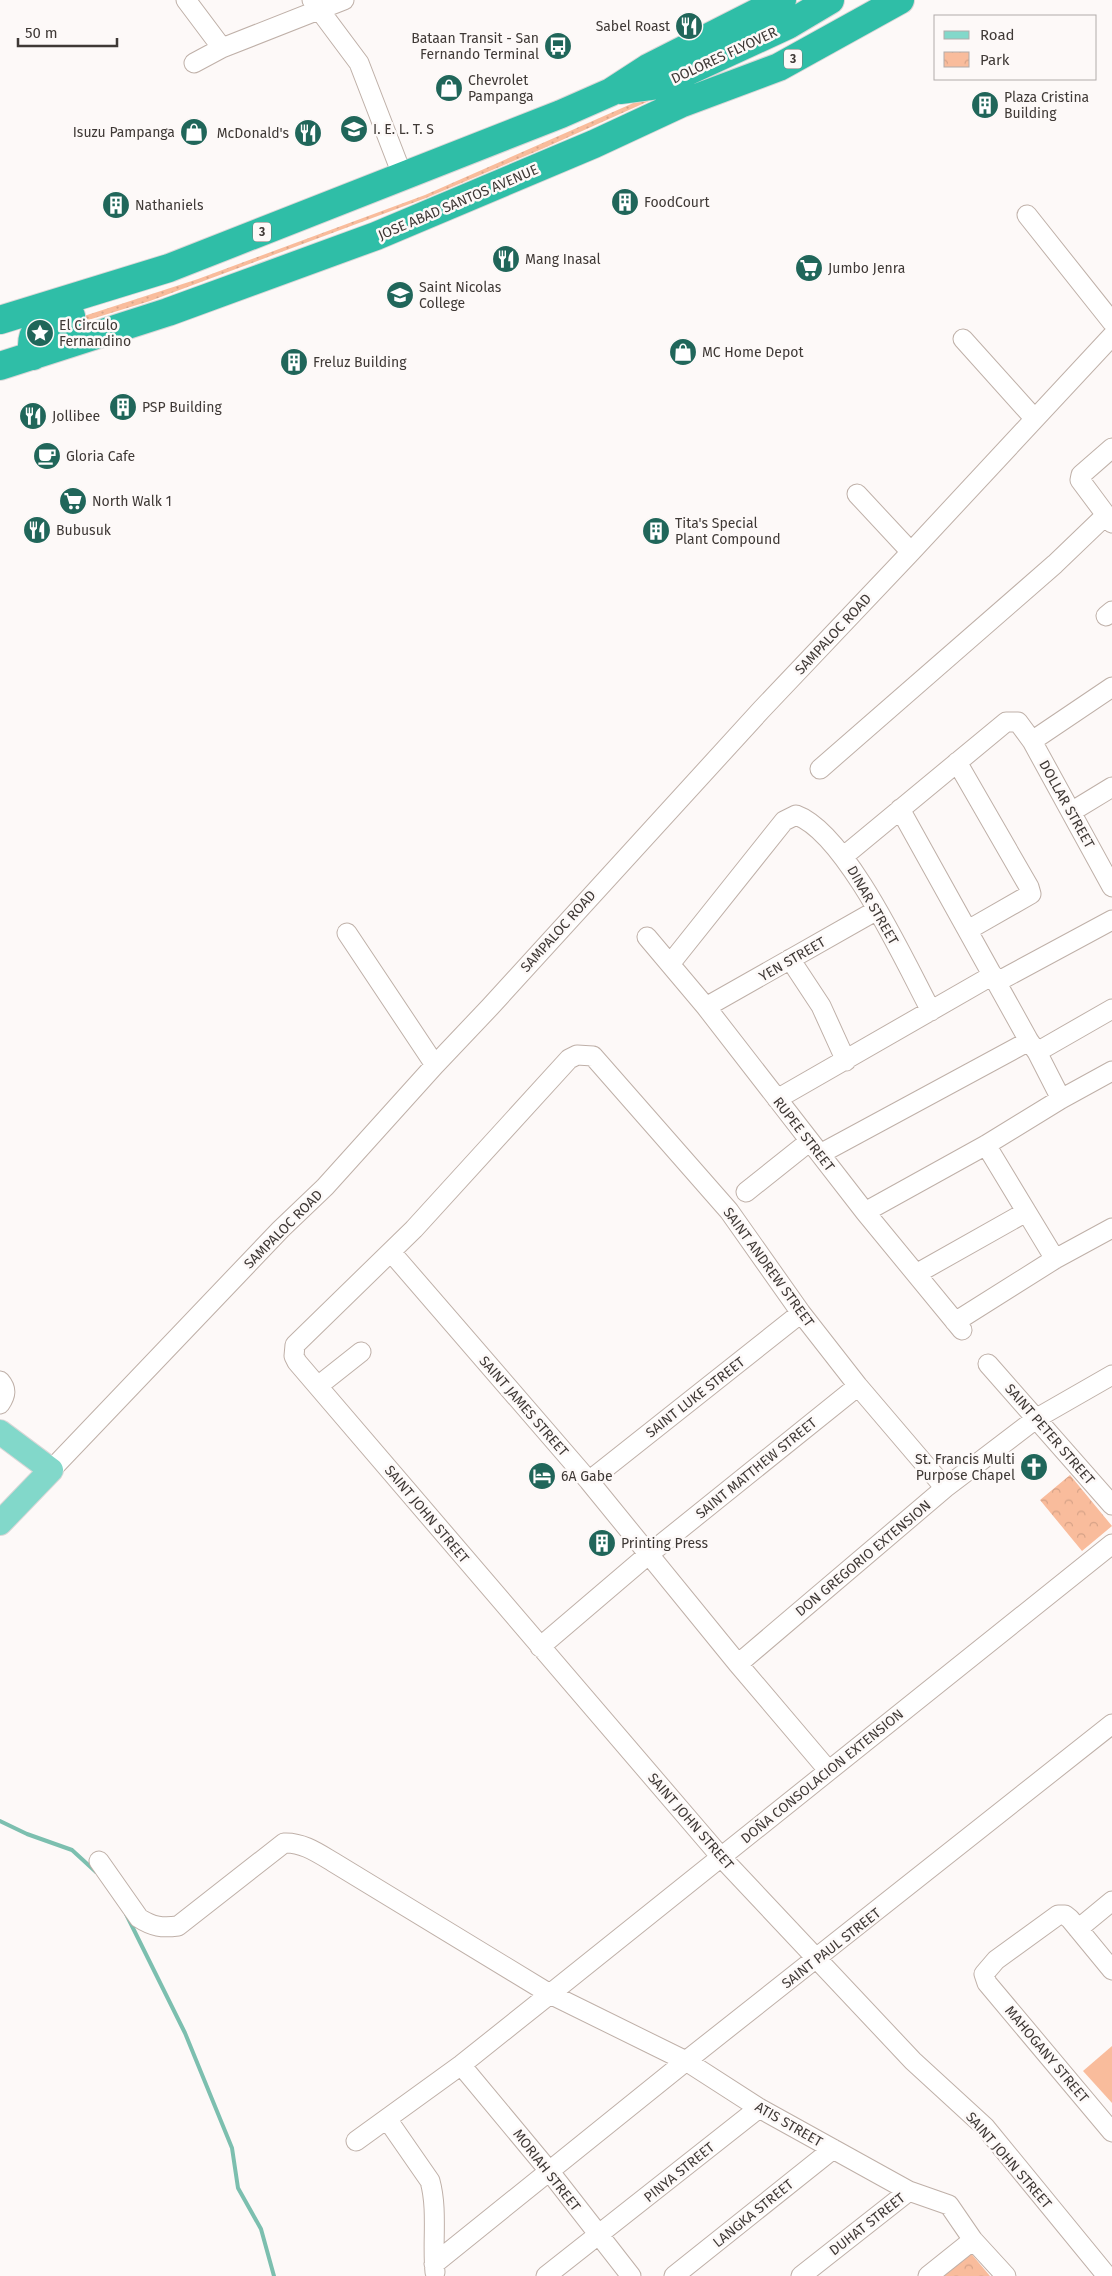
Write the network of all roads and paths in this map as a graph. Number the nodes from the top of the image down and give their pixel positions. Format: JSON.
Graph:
{"nodes":[{"id":1,"x":186,"y":0,"type":"edge"},
{"id":2,"x":344,"y":0,"type":"edge"},
{"id":3,"x":830,"y":0,"type":"edge"},
{"id":4,"x":867,"y":0,"type":"edge"},
{"id":5,"x":900,"y":0,"type":"edge"},
{"id":6,"x":316,"y":5,"type":"edge"},
{"id":7,"x":789,"y":22,"type":"edge"},
{"id":8,"x":222,"y":48,"type":"junction"},
{"id":9,"x":194,"y":63,"type":"dead end"},
{"id":10,"x":680,"y":104,"type":"junction"},
{"id":11,"x":403,"y":177,"type":"junction"},
{"id":12,"x":1027,"y":215,"type":"dead end"},
{"id":13,"x":96,"y":290,"type":"junction"},
{"id":14,"x":0,"y":320,"type":"edge"},
{"id":15,"x":1112,"y":322,"type":"edge"},
{"id":16,"x":1112,"y":336,"type":"edge"},
{"id":17,"x":963,"y":339,"type":"dead end"},
{"id":18,"x":33,"y":356,"type":"junction"},
{"id":19,"x":0,"y":366,"type":"edge"},
{"id":20,"x":1034,"y":418,"type":"junction"},
{"id":21,"x":1112,"y":448,"type":"edge"},
{"id":22,"x":857,"y":494,"type":"dead end"},
{"id":23,"x":1109,"y":519,"type":"edge"},
{"id":24,"x":911,"y":552,"type":"junction"},
{"id":25,"x":1112,"y":688,"type":"edge"},
{"id":26,"x":1032,"y":741,"type":"junction"},
{"id":27,"x":957,"y":762,"type":"junction"},
{"id":28,"x":820,"y":769,"type":"dead end"},
{"id":29,"x":1112,"y":787,"type":"edge"},
{"id":30,"x":900,"y":809,"type":"junction"},
{"id":31,"x":1071,"y":812,"type":"junction"},
{"id":32,"x":844,"y":856,"type":"junction"},
{"id":33,"x":1112,"y":887,"type":"edge"},
{"id":34,"x":877,"y":910,"type":"junction"},
{"id":35,"x":1112,"y":920,"type":"edge"},
{"id":36,"x":968,"y":930,"type":"junction"},
{"id":37,"x":347,"y":933,"type":"dead end"},
{"id":38,"x":647,"y":937,"type":"dead end"},
{"id":39,"x":790,"y":959,"type":"junction"},
{"id":40,"x":670,"y":964,"type":"junction"},
{"id":41,"x":995,"y":978,"type":"junction"},
{"id":42,"x":706,"y":1007,"type":"junction"},
{"id":43,"x":1112,"y":1009,"type":"edge"},
{"id":44,"x":931,"y":1011,"type":"junction"},
{"id":45,"x":1033,"y":1047,"type":"junction"},
{"id":46,"x":846,"y":1061,"type":"junction"},
{"id":47,"x":434,"y":1065,"type":"junction"},
{"id":48,"x":1112,"y":1070,"type":"edge"},
{"id":49,"x":1061,"y":1098,"type":"junction"},
{"id":50,"x":777,"y":1099,"type":"junction"},
{"id":51,"x":986,"y":1146,"type":"junction"},
{"id":52,"x":815,"y":1147,"type":"junction"},
{"id":53,"x":746,"y":1192,"type":"dead end"},
{"id":54,"x":865,"y":1212,"type":"junction"},
{"id":55,"x":1026,"y":1212,"type":"junction"},
{"id":56,"x":1112,"y":1228,"type":"edge"},
{"id":57,"x":391,"y":1252,"type":"junction"},
{"id":58,"x":1055,"y":1259,"type":"junction"},
{"id":59,"x":916,"y":1274,"type":"junction"},
{"id":60,"x":801,"y":1312,"type":"junction"},
{"id":61,"x":361,"y":1352,"type":"dead end"},
{"id":62,"x":988,"y":1364,"type":"dead end"},
{"id":63,"x":1112,"y":1375,"type":"edge"},
{"id":64,"x":0,"y":1381,"type":"edge"},
{"id":65,"x":318,"y":1386,"type":"junction"},
{"id":66,"x":858,"y":1386,"type":"junction"},
{"id":67,"x":0,"y":1404,"type":"edge"},
{"id":68,"x":1037,"y":1418,"type":"junction"},
{"id":69,"x":0,"y":1432,"type":"edge"},
{"id":70,"x":51,"y":1470,"type":"junction"},
{"id":71,"x":589,"y":1481,"type":"junction"},
{"id":72,"x":945,"y":1488,"type":"junction"},
{"id":73,"x":1112,"y":1506,"type":"edge"},
{"id":74,"x":0,"y":1523,"type":"edge"},
{"id":75,"x":1112,"y":1544,"type":"edge"},
{"id":76,"x":649,"y":1554,"type":"junction"},
{"id":77,"x":540,"y":1647,"type":"junction"},
{"id":78,"x":738,"y":1664,"type":"junction"},
{"id":79,"x":1112,"y":1724,"type":"edge"},
{"id":80,"x":828,"y":1770,"type":"junction"},
{"id":81,"x":721,"y":1857,"type":"junction"},
{"id":82,"x":99,"y":1861,"type":"dead end"},
{"id":83,"x":1112,"y":1901,"type":"edge"},
{"id":84,"x":1078,"y":1929,"type":"junction"},
{"id":85,"x":818,"y":1959,"type":"junction"},
{"id":86,"x":1112,"y":1970,"type":"edge"},
{"id":87,"x":550,"y":1994,"type":"junction"},
{"id":88,"x":686,"y":2061,"type":"junction"},
{"id":89,"x":461,"y":2065,"type":"junction"},
{"id":90,"x":759,"y":2108,"type":"junction"},
{"id":91,"x":387,"y":2119,"type":"junction"},
{"id":92,"x":1109,"y":2125,"type":"edge"},
{"id":93,"x":356,"y":2141,"type":"dead end"},
{"id":94,"x":833,"y":2149,"type":"junction"},
{"id":95,"x":550,"y":2172,"type":"junction"},
{"id":96,"x":909,"y":2192,"type":"junction"},
{"id":97,"x":598,"y":2236,"type":"junction"},
{"id":98,"x":973,"y":2240,"type":"junction"},
{"id":99,"x":434,"y":2270,"type":"edge"},
{"id":100,"x":546,"y":2276,"type":"edge"},
{"id":101,"x":631,"y":2276,"type":"edge"},
{"id":102,"x":674,"y":2276,"type":"edge"},
{"id":103,"x":801,"y":2276,"type":"edge"},
{"id":104,"x":928,"y":2276,"type":"edge"},
{"id":105,"x":1006,"y":2276,"type":"edge"},
{"id":106,"x":1108,"y":2276,"type":"edge"}],
"edges":[{"from":1,"to":8,"type":"street"},
{"from":2,"to":6,"type":"street"},
{"from":3,"to":7,"type":"highway","name":"DOLORES FLYOVER","number":"3"},
{"from":4,"to":7,"type":"highway","name":"DOLORES FLYOVER","number":"3"},
{"from":5,"to":10,"type":"highway","name":"JOSE ABAD SANTOS AVENUE","number":"3"},
{"from":6,"to":8,"type":"street"},
{"from":6,"to":11,"type":"street"},
{"from":7,"to":10,"type":"highway","name":"DOLORES FLYOVER","number":"3"},
{"from":7,"to":11,"type":"highway","number":"3"},
{"from":8,"to":9,"type":"street"},
{"from":10,"to":18,"type":"highway","name":"JOSE ABAD SANTOS AVENUE","number":"3"},
{"from":11,"to":13,"type":"highway","number":"3"},
{"from":12,"to":15,"type":"street"},
{"from":13,"to":14,"type":"highway","number":"3"},
{"from":13,"to":18,"type":"highway"},
{"from":16,"to":20,"type":"street","name":"SAMPALOC ROAD"},
{"from":17,"to":20,"type":"street"},
{"from":18,"to":19,"type":"highway","name":"JOSE ABAD SANTOS AVENUE","number":"3"},
{"from":20,"to":24,"type":"street","name":"SAMPALOC ROAD"},
{"from":21,"to":23,"type":"street"},
{"from":22,"to":24,"type":"street"},
{"from":23,"to":28,"type":"street"},
{"from":24,"to":47,"type":"street","name":"SAMPALOC ROAD"},
{"from":25,"to":26,"type":"street"},
{"from":26,"to":27,"type":"street","name":"DOLLAR STREET"},
{"from":26,"to":31,"type":"street","name":"DOLLAR STREET"},
{"from":27,"to":30,"type":"street"},
{"from":27,"to":36,"type":"street"},
{"from":29,"to":31,"type":"street"},
{"from":30,"to":32,"type":"street"},
{"from":30,"to":36,"type":"street"},
{"from":31,"to":33,"type":"street","name":"DOLLAR STREET"},
{"from":32,"to":34,"type":"street","name":"DINAR STREET"},
{"from":32,"to":40,"type":"street","name":"DINAR STREET"},
{"from":34,"to":39,"type":"street","name":"YEN STREET"},
{"from":34,"to":44,"type":"street","name":"DINAR STREET"},
{"from":35,"to":41,"type":"street"},
{"from":36,"to":41,"type":"street"},
{"from":37,"to":47,"type":"street"},
{"from":38,"to":40,"type":"street","name":"RUPEE STREET"},
{"from":39,"to":42,"type":"street","name":"YEN STREET"},
{"from":39,"to":46,"type":"street"},
{"from":40,"to":42,"type":"street","name":"RUPEE STREET"},
{"from":41,"to":44,"type":"street"},
{"from":41,"to":45,"type":"street"},
{"from":42,"to":50,"type":"street","name":"RUPEE STREET"},
{"from":43,"to":45,"type":"street"},
{"from":44,"to":46,"type":"street"},
{"from":45,"to":49,"type":"street"},
{"from":45,"to":52,"type":"street"},
{"from":46,"to":50,"type":"street"},
{"from":47,"to":70,"type":"street","name":"SAMPALOC ROAD"},
{"from":48,"to":49,"type":"street"},
{"from":49,"to":51,"type":"street"},
{"from":50,"to":52,"type":"street","name":"RUPEE STREET"},
{"from":51,"to":54,"type":"street"},
{"from":51,"to":55,"type":"street"},
{"from":52,"to":53,"type":"street"},
{"from":52,"to":54,"type":"street","name":"RUPEE STREET"},
{"from":54,"to":59,"type":"street","name":"RUPEE STREET"},
{"from":55,"to":58,"type":"street"},
{"from":55,"to":59,"type":"street"},
{"from":56,"to":58,"type":"street"},
{"from":57,"to":60,"type":"street","name":"SAINT ANDREW STREET"},
{"from":57,"to":65,"type":"street","name":"SAINT JOHN STREET"},
{"from":57,"to":71,"type":"street","name":"SAINT JAMES STREET"},
{"from":58,"to":59,"type":"street","name":"RUPEE STREET"},
{"from":60,"to":66,"type":"street","name":"SAINT ANDREW STREET"},
{"from":60,"to":71,"type":"street","name":"SAINT LUKE STREET"},
{"from":61,"to":65,"type":"street"},
{"from":62,"to":68,"type":"street","name":"SAINT PETER STREET"},
{"from":63,"to":68,"type":"street","name":"DON GREGORIO EXTENSION"},
{"from":64,"to":67,"type":"street"},
{"from":65,"to":77,"type":"street","name":"SAINT JOHN STREET"},
{"from":66,"to":72,"type":"street","name":"SAINT ANDREW STREET"},
{"from":66,"to":76,"type":"street","name":"SAINT MATTHEW STREET"},
{"from":68,"to":72,"type":"street","name":"DON GREGORIO EXTENSION"},
{"from":68,"to":73,"type":"street","name":"SAINT PETER STREET"},
{"from":69,"to":70,"type":"main road"},
{"from":70,"to":74,"type":"main road","name":"SAMPALOC ROAD"},
{"from":71,"to":76,"type":"street","name":"SAINT JAMES STREET"},
{"from":72,"to":78,"type":"street","name":"DON GREGORIO EXTENSION"},
{"from":75,"to":80,"type":"street","name":"DOÑA CONSOLACION EXTENSION"},
{"from":76,"to":77,"type":"street","name":"SAINT MATTHEW STREET"},
{"from":76,"to":78,"type":"street","name":"SAINT JAMES STREET"},
{"from":77,"to":81,"type":"street","name":"SAINT JOHN STREET"},
{"from":78,"to":80,"type":"street","name":"SAINT JAMES STREET"},
{"from":79,"to":85,"type":"street","name":"SAINT PAUL STREET"},
{"from":80,"to":81,"type":"street","name":"DOÑA CONSOLACION EXTENSION"},
{"from":81,"to":85,"type":"street","name":"SAINT JOHN STREET"},
{"from":81,"to":87,"type":"street","name":"DOÑA CONSOLACION EXTENSION"},
{"from":82,"to":87,"type":"street","name":"ATIS STREET"},
{"from":83,"to":84,"type":"street"},
{"from":84,"to":86,"type":"street"},
{"from":84,"to":92,"type":"street","name":"MAHOGANY STREET"},
{"from":85,"to":88,"type":"street","name":"SAINT PAUL STREET"},
{"from":85,"to":106,"type":"street","name":"SAINT JOHN STREET"},
{"from":87,"to":88,"type":"street","name":"ATIS STREET"},
{"from":87,"to":89,"type":"street","name":"DOÑA CONSOLACION EXTENSION"},
{"from":88,"to":90,"type":"street","name":"ATIS STREET"},
{"from":88,"to":95,"type":"street","name":"SAINT PAUL STREET"},
{"from":89,"to":91,"type":"street","name":"DOÑA CONSOLACION EXTENSION"},
{"from":89,"to":95,"type":"street","name":"MORIAH STREET"},
{"from":90,"to":94,"type":"street","name":"ATIS STREET"},
{"from":90,"to":97,"type":"street","name":"PINYA STREET"},
{"from":91,"to":93,"type":"street","name":"DOÑA CONSOLACION EXTENSION"},
{"from":91,"to":99,"type":"street"},
{"from":94,"to":96,"type":"street","name":"ATIS STREET"},
{"from":94,"to":102,"type":"street","name":"LANGKA STREET"},
{"from":95,"to":97,"type":"street","name":"MORIAH STREET"},
{"from":95,"to":99,"type":"street","name":"SAINT PAUL STREET"},
{"from":96,"to":98,"type":"street","name":"ATIS STREET"},
{"from":96,"to":103,"type":"street","name":"DUHAT STREET"},
{"from":97,"to":100,"type":"street","name":"PINYA STREET"},
{"from":97,"to":101,"type":"street","name":"MORIAH STREET"},
{"from":98,"to":104,"type":"street"},
{"from":98,"to":105,"type":"street","name":"ATIS STREET"}]}
